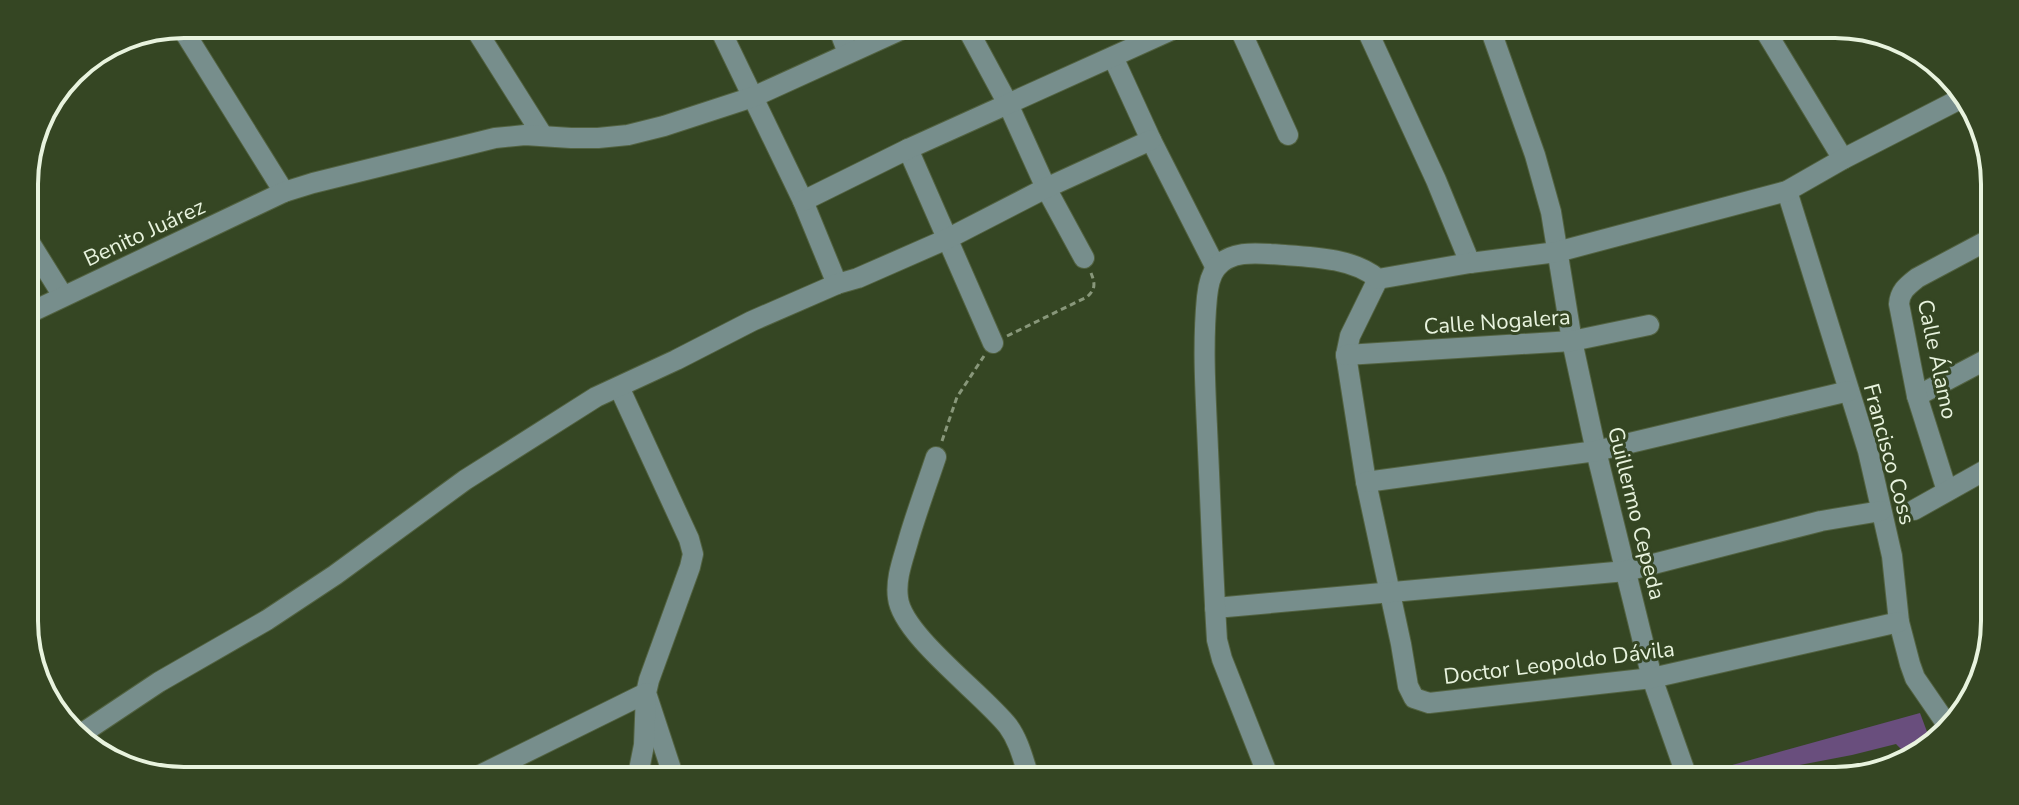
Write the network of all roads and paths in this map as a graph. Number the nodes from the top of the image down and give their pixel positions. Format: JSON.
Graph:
{"nodes":[{"id":1,"x":188,"y":38,"type":"edge"},
{"id":2,"x":481,"y":38,"type":"edge"},
{"id":3,"x":724,"y":38,"type":"edge"},
{"id":4,"x":842,"y":38,"type":"edge"},
{"id":5,"x":882,"y":38,"type":"edge"},
{"id":6,"x":972,"y":38,"type":"edge"},
{"id":7,"x":1154,"y":38,"type":"edge"},
{"id":8,"x":1244,"y":38,"type":"edge"},
{"id":9,"x":1371,"y":38,"type":"edge"},
{"id":10,"x":1493,"y":38,"type":"edge"},
{"id":11,"x":1770,"y":38,"type":"edge"},
{"id":12,"x":848,"y":53,"type":"junction"},
{"id":13,"x":1113,"y":57,"type":"junction"},
{"id":14,"x":753,"y":97,"type":"junction"},
{"id":15,"x":1955,"y":102,"type":"edge"},
{"id":16,"x":1008,"y":104,"type":"junction"},
{"id":17,"x":1288,"y":135,"type":"dead end"},
{"id":18,"x":543,"y":136,"type":"junction"},
{"id":19,"x":1151,"y":140,"type":"junction"},
{"id":20,"x":908,"y":149,"type":"junction"},
{"id":21,"x":1843,"y":159,"type":"junction"},
{"id":22,"x":1046,"y":188,"type":"junction"},
{"id":23,"x":1787,"y":191,"type":"junction"},
{"id":24,"x":284,"y":192,"type":"junction"},
{"id":25,"x":803,"y":201,"type":"junction"},
{"id":26,"x":947,"y":239,"type":"junction"},
{"id":27,"x":1981,"y":244,"type":"edge"},
{"id":28,"x":1557,"y":252,"type":"junction"},
{"id":29,"x":38,"y":256,"type":"edge"},
{"id":30,"x":1084,"y":258,"type":"joint"},
{"id":31,"x":1470,"y":263,"type":"junction"},
{"id":32,"x":1216,"y":268,"type":"junction"},
{"id":33,"x":1378,"y":279,"type":"junction"},
{"id":34,"x":837,"y":284,"type":"junction"},
{"id":35,"x":63,"y":296,"type":"junction"},
{"id":36,"x":38,"y":308,"type":"edge"},
{"id":37,"x":1649,"y":325,"type":"dead end"},
{"id":38,"x":1572,"y":341,"type":"junction"},
{"id":39,"x":993,"y":343,"type":"junction"},
{"id":40,"x":1346,"y":355,"type":"junction"},
{"id":41,"x":1981,"y":362,"type":"edge"},
{"id":42,"x":619,"y":387,"type":"junction"},
{"id":43,"x":1849,"y":391,"type":"junction"},
{"id":44,"x":1917,"y":396,"type":"junction"},
{"id":45,"x":1596,"y":451,"type":"junction"},
{"id":46,"x":936,"y":457,"type":"joint"},
{"id":47,"x":1981,"y":472,"type":"edge"},
{"id":48,"x":1366,"y":482,"type":"junction"},
{"id":49,"x":1947,"y":491,"type":"junction"},
{"id":50,"x":1914,"y":510,"type":"dead end"},
{"id":51,"x":1881,"y":511,"type":"junction"},
{"id":52,"x":1626,"y":571,"type":"junction"},
{"id":53,"x":1389,"y":592,"type":"junction"},
{"id":54,"x":1215,"y":608,"type":"junction"},
{"id":55,"x":1899,"y":622,"type":"junction"},
{"id":56,"x":1652,"y":678,"type":"junction"},
{"id":57,"x":646,"y":693,"type":"junction"},
{"id":58,"x":1943,"y":719,"type":"edge"},
{"id":59,"x":87,"y":730,"type":"edge"},
{"id":60,"x":496,"y":767,"type":"edge"},
{"id":61,"x":640,"y":767,"type":"edge"},
{"id":62,"x":670,"y":767,"type":"edge"},
{"id":63,"x":1026,"y":767,"type":"edge"},
{"id":64,"x":1265,"y":767,"type":"edge"},
{"id":65,"x":1683,"y":767,"type":"edge"}],
"edges":[{"from":1,"to":24,"type":"street"},
{"from":2,"to":18,"type":"street"},
{"from":3,"to":14,"type":"street"},
{"from":4,"to":12,"type":"street"},
{"from":5,"to":12,"type":"street","name":"Benito Juárez"},
{"from":6,"to":16,"type":"street"},
{"from":7,"to":13,"type":"street"},
{"from":8,"to":17,"type":"street"},
{"from":9,"to":31,"type":"street"},
{"from":10,"to":28,"type":"street","name":"Guillermo Cepeda"},
{"from":11,"to":21,"type":"street"},
{"from":12,"to":14,"type":"street","name":"Benito Juárez"},
{"from":13,"to":16,"type":"street"},
{"from":13,"to":19,"type":"street"},
{"from":14,"to":18,"type":"street","name":"Benito Juárez"},
{"from":14,"to":25,"type":"street"},
{"from":15,"to":21,"type":"street"},
{"from":16,"to":20,"type":"street"},
{"from":16,"to":22,"type":"street"},
{"from":18,"to":24,"type":"street","name":"Benito Juárez"},
{"from":19,"to":22,"type":"street"},
{"from":19,"to":32,"type":"street"},
{"from":20,"to":25,"type":"street"},
{"from":20,"to":26,"type":"street"},
{"from":21,"to":23,"type":"street"},
{"from":22,"to":26,"type":"street"},
{"from":22,"to":30,"type":"street"},
{"from":23,"to":28,"type":"street"},
{"from":23,"to":43,"type":"street","name":"Francisco Coss"},
{"from":24,"to":35,"type":"street","name":"Benito Juárez"},
{"from":25,"to":34,"type":"street"},
{"from":26,"to":34,"type":"street"},
{"from":26,"to":39,"type":"street"},
{"from":27,"to":44,"type":"street","name":"Calle Álamo"},
{"from":28,"to":31,"type":"street"},
{"from":28,"to":38,"type":"street","name":"Guillermo Cepeda"},
{"from":29,"to":35,"type":"street"},
{"from":30,"to":39,"type":"path"},
{"from":31,"to":33,"type":"street"},
{"from":32,"to":33,"type":"street"},
{"from":32,"to":54,"type":"street"},
{"from":33,"to":40,"type":"street","name":"Doctor Leopoldo Dávila"},
{"from":34,"to":42,"type":"street"},
{"from":35,"to":36,"type":"street","name":"Benito Juárez"},
{"from":37,"to":38,"type":"street","name":"Calle Nogalera"},
{"from":38,"to":40,"type":"street","name":"Calle Nogalera"},
{"from":38,"to":45,"type":"street","name":"Guillermo Cepeda"},
{"from":39,"to":46,"type":"path"},
{"from":40,"to":48,"type":"street","name":"Doctor Leopoldo Dávila"},
{"from":41,"to":44,"type":"street"},
{"from":42,"to":57,"type":"street"},
{"from":42,"to":59,"type":"street"},
{"from":43,"to":45,"type":"street"},
{"from":43,"to":51,"type":"street","name":"Francisco Coss"},
{"from":44,"to":49,"type":"street","name":"Calle Álamo"},
{"from":45,"to":48,"type":"street"},
{"from":45,"to":52,"type":"street","name":"Guillermo Cepeda"},
{"from":46,"to":63,"type":"street"},
{"from":47,"to":49,"type":"street"},
{"from":48,"to":53,"type":"street","name":"Doctor Leopoldo Dávila"},
{"from":49,"to":50,"type":"street"},
{"from":51,"to":52,"type":"street"},
{"from":51,"to":55,"type":"street","name":"Francisco Coss"},
{"from":52,"to":53,"type":"street"},
{"from":52,"to":56,"type":"street","name":"Guillermo Cepeda"},
{"from":53,"to":54,"type":"street"},
{"from":53,"to":56,"type":"street","name":"Doctor Leopoldo Dávila"},
{"from":54,"to":64,"type":"street"},
{"from":55,"to":56,"type":"street","name":"Doctor Leopoldo Dávila"},
{"from":55,"to":58,"type":"street","name":"Francisco Coss"},
{"from":56,"to":65,"type":"street","name":"Guillermo Cepeda"},
{"from":57,"to":60,"type":"street"},
{"from":57,"to":61,"type":"street"},
{"from":57,"to":62,"type":"street"}]}
